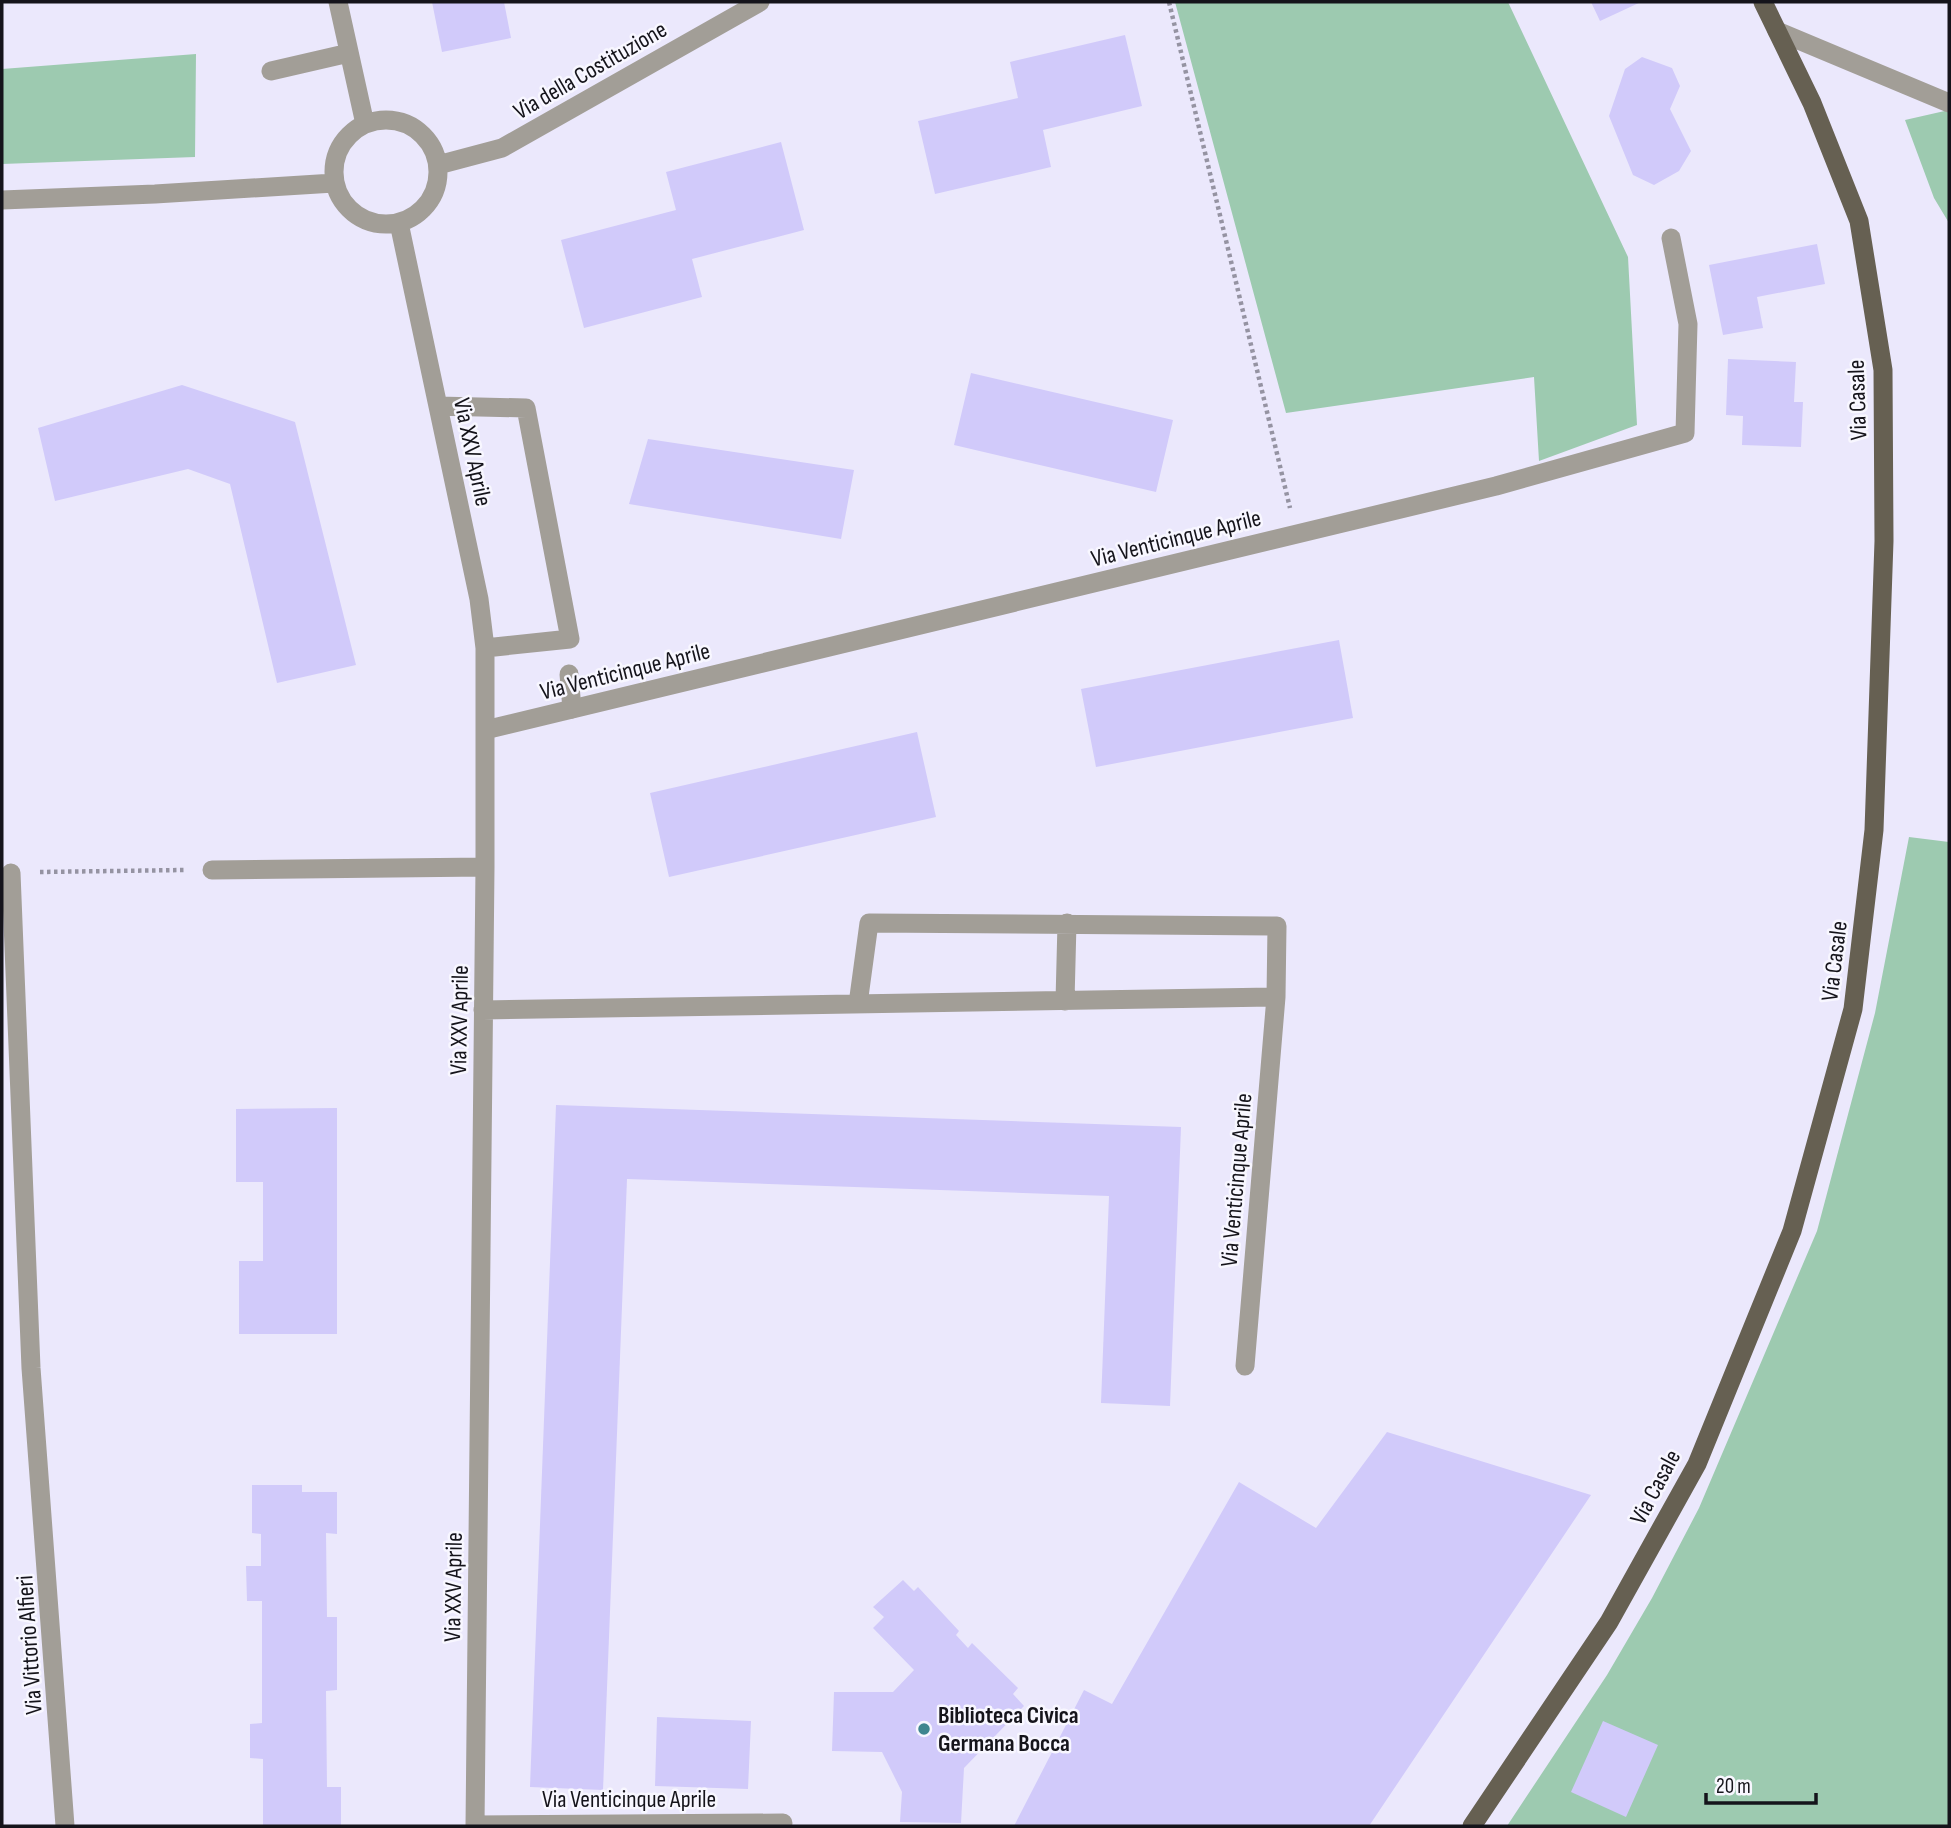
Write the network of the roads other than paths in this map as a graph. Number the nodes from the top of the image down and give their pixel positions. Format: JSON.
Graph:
{"nodes":[{"id":1,"x":338,"y":2,"type":"edge"},
{"id":2,"x":760,"y":2,"type":"edge"},
{"id":3,"x":1762,"y":2,"type":"edge"},
{"id":4,"x":1777,"y":31,"type":"junction"},
{"id":5,"x":349,"y":53,"type":"junction"},
{"id":6,"x":271,"y":71,"type":"dead end"},
{"id":7,"x":1949,"y":103,"type":"edge"},
{"id":8,"x":365,"y":124,"type":"junction"},
{"id":9,"x":438,"y":165,"type":"junction"},
{"id":10,"x":334,"y":183,"type":"junction"},
{"id":11,"x":2,"y":200,"type":"edge"},
{"id":12,"x":399,"y":223,"type":"junction"},
{"id":13,"x":1671,"y":238,"type":"dead end"},
{"id":14,"x":438,"y":406,"type":"junction"},
{"id":15,"x":485,"y":648,"type":"junction"},
{"id":16,"x":569,"y":674,"type":"dead end"},
{"id":17,"x":572,"y":709,"type":"junction"},
{"id":18,"x":485,"y":730,"type":"junction"},
{"id":19,"x":485,"y":867,"type":"junction"},
{"id":20,"x":212,"y":870,"type":"road end"},
{"id":21,"x":11,"y":873,"type":"road end"},
{"id":22,"x":1067,"y":923,"type":"junction"},
{"id":23,"x":1276,"y":997,"type":"junction"},
{"id":24,"x":1065,"y":1000,"type":"junction"},
{"id":25,"x":858,"y":1004,"type":"junction"},
{"id":26,"x":484,"y":1010,"type":"junction"},
{"id":27,"x":1245,"y":1366,"type":"dead end"},
{"id":28,"x":783,"y":1823,"type":"dead end"},
{"id":29,"x":65,"y":1826,"type":"edge"},
{"id":30,"x":475,"y":1826,"type":"edge"},
{"id":31,"x":1472,"y":1826,"type":"edge"}],
"edges":[{"from":1,"to":5,"type":"street"},
{"from":2,"to":9,"type":"street","name":"Via della Costituzione"},
{"from":3,"to":4,"type":"main road","name":"Via Casale"},
{"from":4,"to":7,"type":"street"},
{"from":4,"to":31,"type":"main road","name":"Via Casale"},
{"from":5,"to":6,"type":"street"},
{"from":5,"to":8,"type":"street"},
{"from":8,"to":9,"type":"street"},
{"from":8,"to":10,"type":"street"},
{"from":9,"to":12,"type":"street"},
{"from":10,"to":11,"type":"street"},
{"from":10,"to":12,"type":"street"},
{"from":12,"to":14,"type":"street","name":"Via XXV Aprile"},
{"from":13,"to":17,"type":"street","name":"Via Venticinque Aprile"},
{"from":14,"to":15,"type":"street","name":"Via XXV Aprile"},
{"from":14,"to":15,"type":"street","name":"Via Venticinque Aprile"},
{"from":15,"to":18,"type":"street","name":"Via XXV Aprile"},
{"from":16,"to":17,"type":"street"},
{"from":17,"to":18,"type":"street","name":"Via Venticinque Aprile"},
{"from":18,"to":19,"type":"street","name":"Via XXV Aprile"},
{"from":19,"to":20,"type":"street"},
{"from":19,"to":26,"type":"street","name":"Via XXV Aprile"},
{"from":21,"to":29,"type":"street","name":"Via Vittorio Alfieri"},
{"from":22,"to":23,"type":"street","name":"Via Venticinque Aprile"},
{"from":22,"to":24,"type":"street"},
{"from":22,"to":25,"type":"street","name":"Via Venticinque Aprile"},
{"from":23,"to":24,"type":"street"},
{"from":23,"to":27,"type":"street","name":"Via Venticinque Aprile"},
{"from":24,"to":25,"type":"street"},
{"from":25,"to":26,"type":"street"},
{"from":26,"to":30,"type":"street","name":"Via XXV Aprile"},
{"from":28,"to":30,"type":"street","name":"Via Venticinque Aprile"}]}
